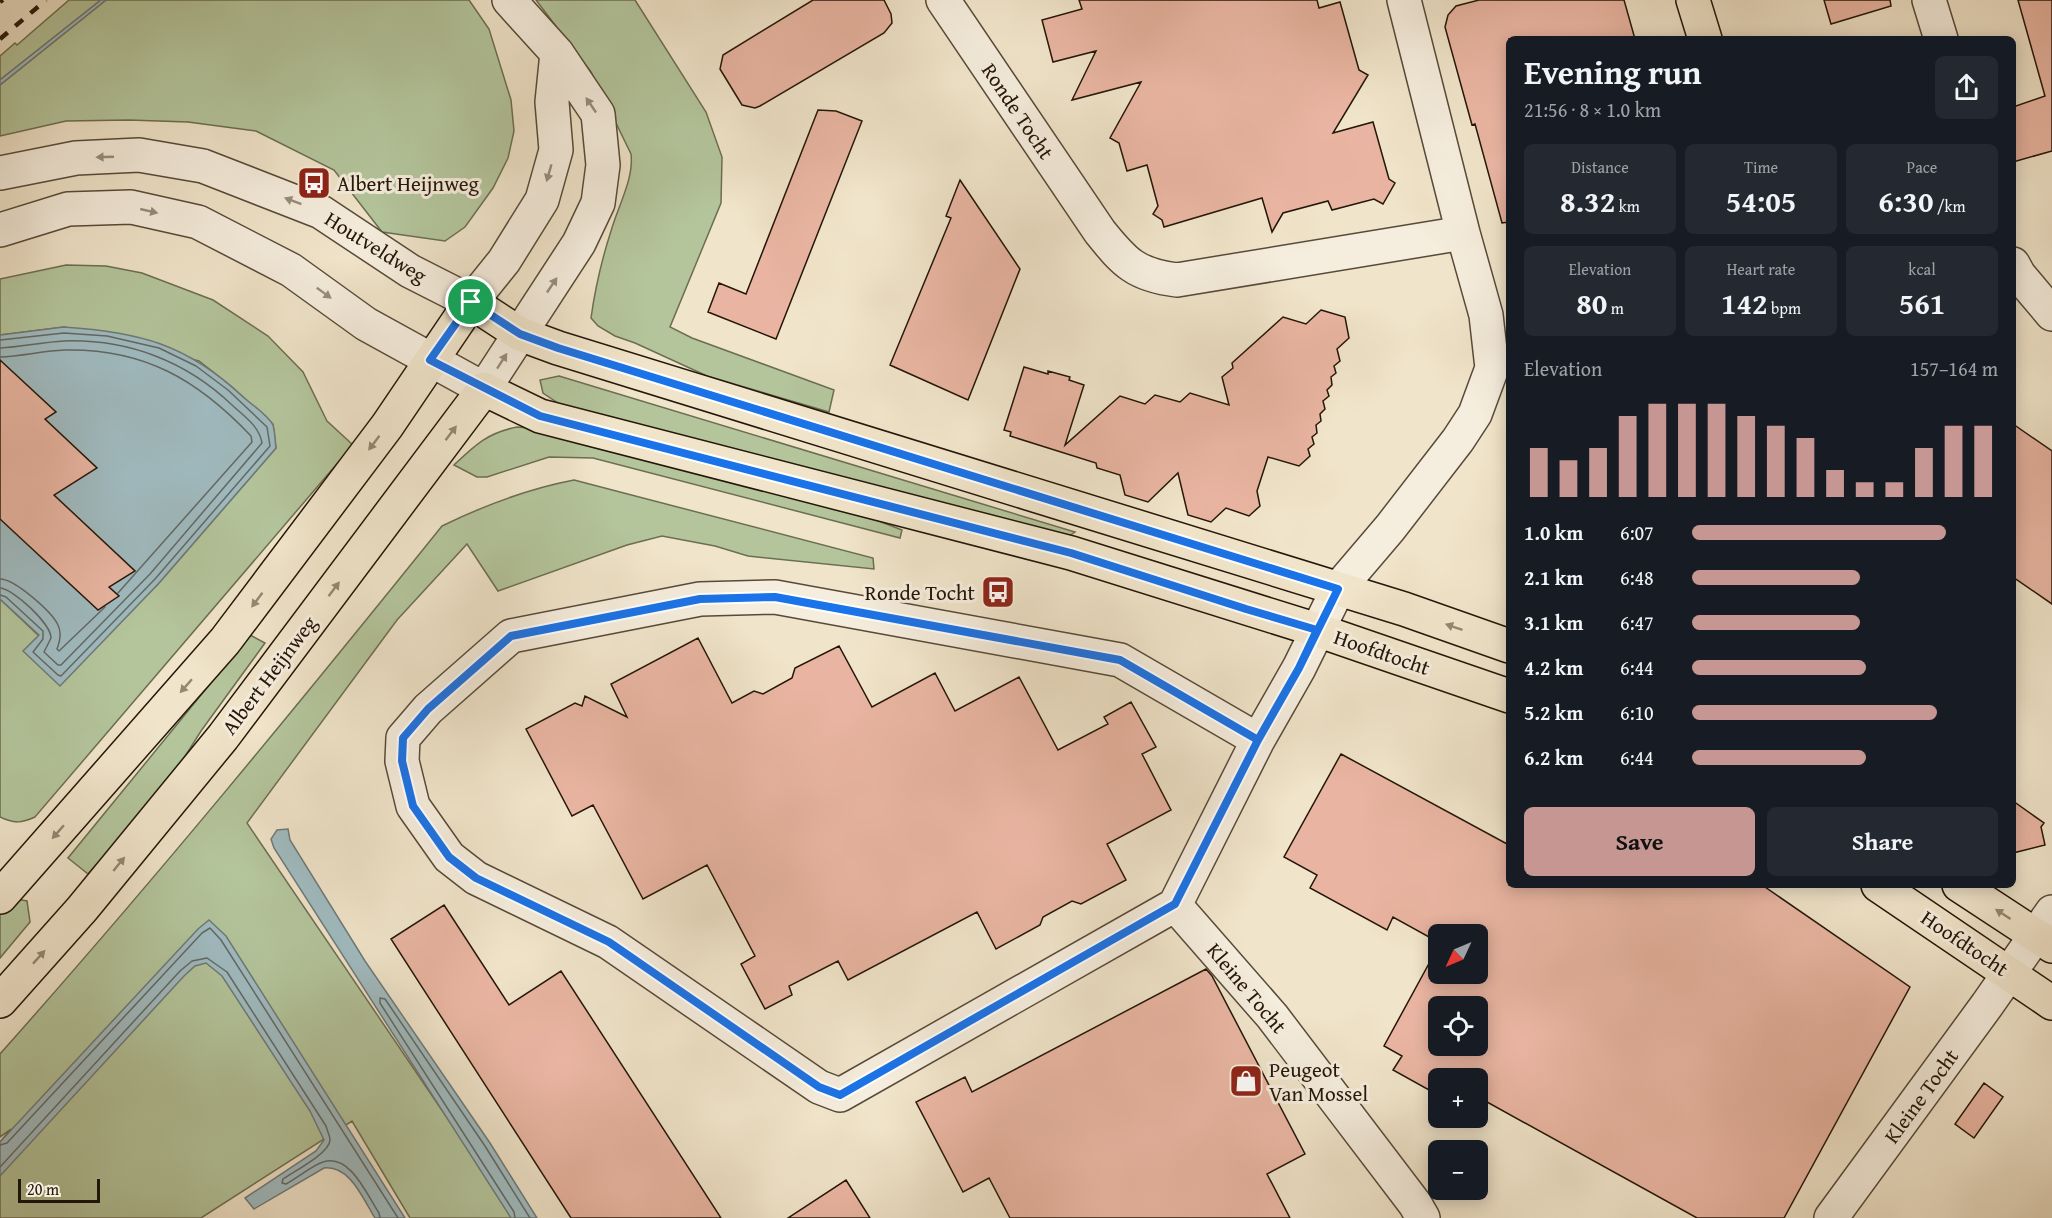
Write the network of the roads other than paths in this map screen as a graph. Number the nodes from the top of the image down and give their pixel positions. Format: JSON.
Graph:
{"nodes":[{"id":1,"x":509,"y":0,"type":"edge"},
{"id":2,"x":943,"y":0,"type":"edge"},
{"id":3,"x":1404,"y":0,"type":"edge"},
{"id":4,"x":1693,"y":0,"type":"edge"},
{"id":5,"x":1929,"y":0,"type":"edge"},
{"id":6,"x":1704,"y":36,"type":"edge"},
{"id":7,"x":1940,"y":36,"type":"edge"},
{"id":8,"x":557,"y":53,"type":"junction"},
{"id":9,"x":0,"y":173,"type":"edge"},
{"id":10,"x":0,"y":230,"type":"edge"},
{"id":11,"x":1463,"y":233,"type":"junction"},
{"id":12,"x":2016,"y":270,"type":"edge"},
{"id":13,"x":471,"y":302,"type":"junction"},
{"id":14,"x":2052,"y":314,"type":"edge"},
{"id":15,"x":520,"y":334,"type":"junction"},
{"id":16,"x":430,"y":360,"type":"junction"},
{"id":17,"x":484,"y":389,"type":"junction"},
{"id":18,"x":1338,"y":589,"type":"junction"},
{"id":19,"x":1317,"y":630,"type":"junction"},
{"id":20,"x":1506,"y":645,"type":"edge"},
{"id":21,"x":1506,"y":695,"type":"edge"},
{"id":22,"x":1258,"y":740,"type":"junction"},
{"id":23,"x":1882,"y":888,"type":"edge"},
{"id":24,"x":1965,"y":888,"type":"edge"},
{"id":25,"x":0,"y":897,"type":"edge"},
{"id":26,"x":1175,"y":904,"type":"junction"},
{"id":27,"x":2047,"y":931,"type":"edge"},
{"id":28,"x":2010,"y":973,"type":"junction"},
{"id":29,"x":0,"y":1001,"type":"edge"},
{"id":30,"x":2052,"y":1003,"type":"edge"},
{"id":31,"x":1423,"y":1218,"type":"edge"},
{"id":32,"x":1831,"y":1218,"type":"edge"}],
"edges":[{"from":1,"to":8,"type":"street","name":"Albert Heijnweg"},
{"from":2,"to":11,"type":"street","name":"Ronde Tocht"},
{"from":3,"to":11,"type":"street"},
{"from":4,"to":6,"type":"main road"},
{"from":5,"to":7,"type":"street"},
{"from":8,"to":13,"type":"street","one_way":true},
{"from":15,"to":8,"type":"street","name":"Albert Heijnweg","one_way":true},
{"from":13,"to":9,"type":"street","name":"Houtveldweg","one_way":true},
{"from":10,"to":16,"type":"street","one_way":true},
{"from":11,"to":18,"type":"street"},
{"from":12,"to":14,"type":"street"},
{"from":13,"to":15,"type":"main road"},
{"from":13,"to":16,"type":"main road"},
{"from":17,"to":15,"type":"street","name":"Albert Heijnweg","one_way":true},
{"from":15,"to":18,"type":"main road"},
{"from":16,"to":17,"type":"street","name":"Hoofdtocht"},
{"from":16,"to":25,"type":"main road","one_way":true},
{"from":17,"to":19,"type":"main road","name":"Hoofdtocht"},
{"from":29,"to":17,"type":"main road","name":"Albert Heijnweg","one_way":true},
{"from":18,"to":19,"type":"street"},
{"from":20,"to":18,"type":"main road","one_way":true},
{"from":19,"to":21,"type":"main road","name":"Hoofdtocht"},
{"from":19,"to":22,"type":"street"},
{"from":22,"to":26,"type":"street"},
{"from":22,"to":26,"type":"street"},
{"from":23,"to":28,"type":"main road","name":"Hoofdtocht"},
{"from":27,"to":24,"type":"main road","one_way":true},
{"from":26,"to":31,"type":"street","name":"Kleine Tocht"},
{"from":27,"to":28,"type":"street","name":"Kleine Tocht"},
{"from":28,"to":30,"type":"main road","name":"Hoofdtocht"},
{"from":28,"to":32,"type":"street","name":"Kleine Tocht"}]}
